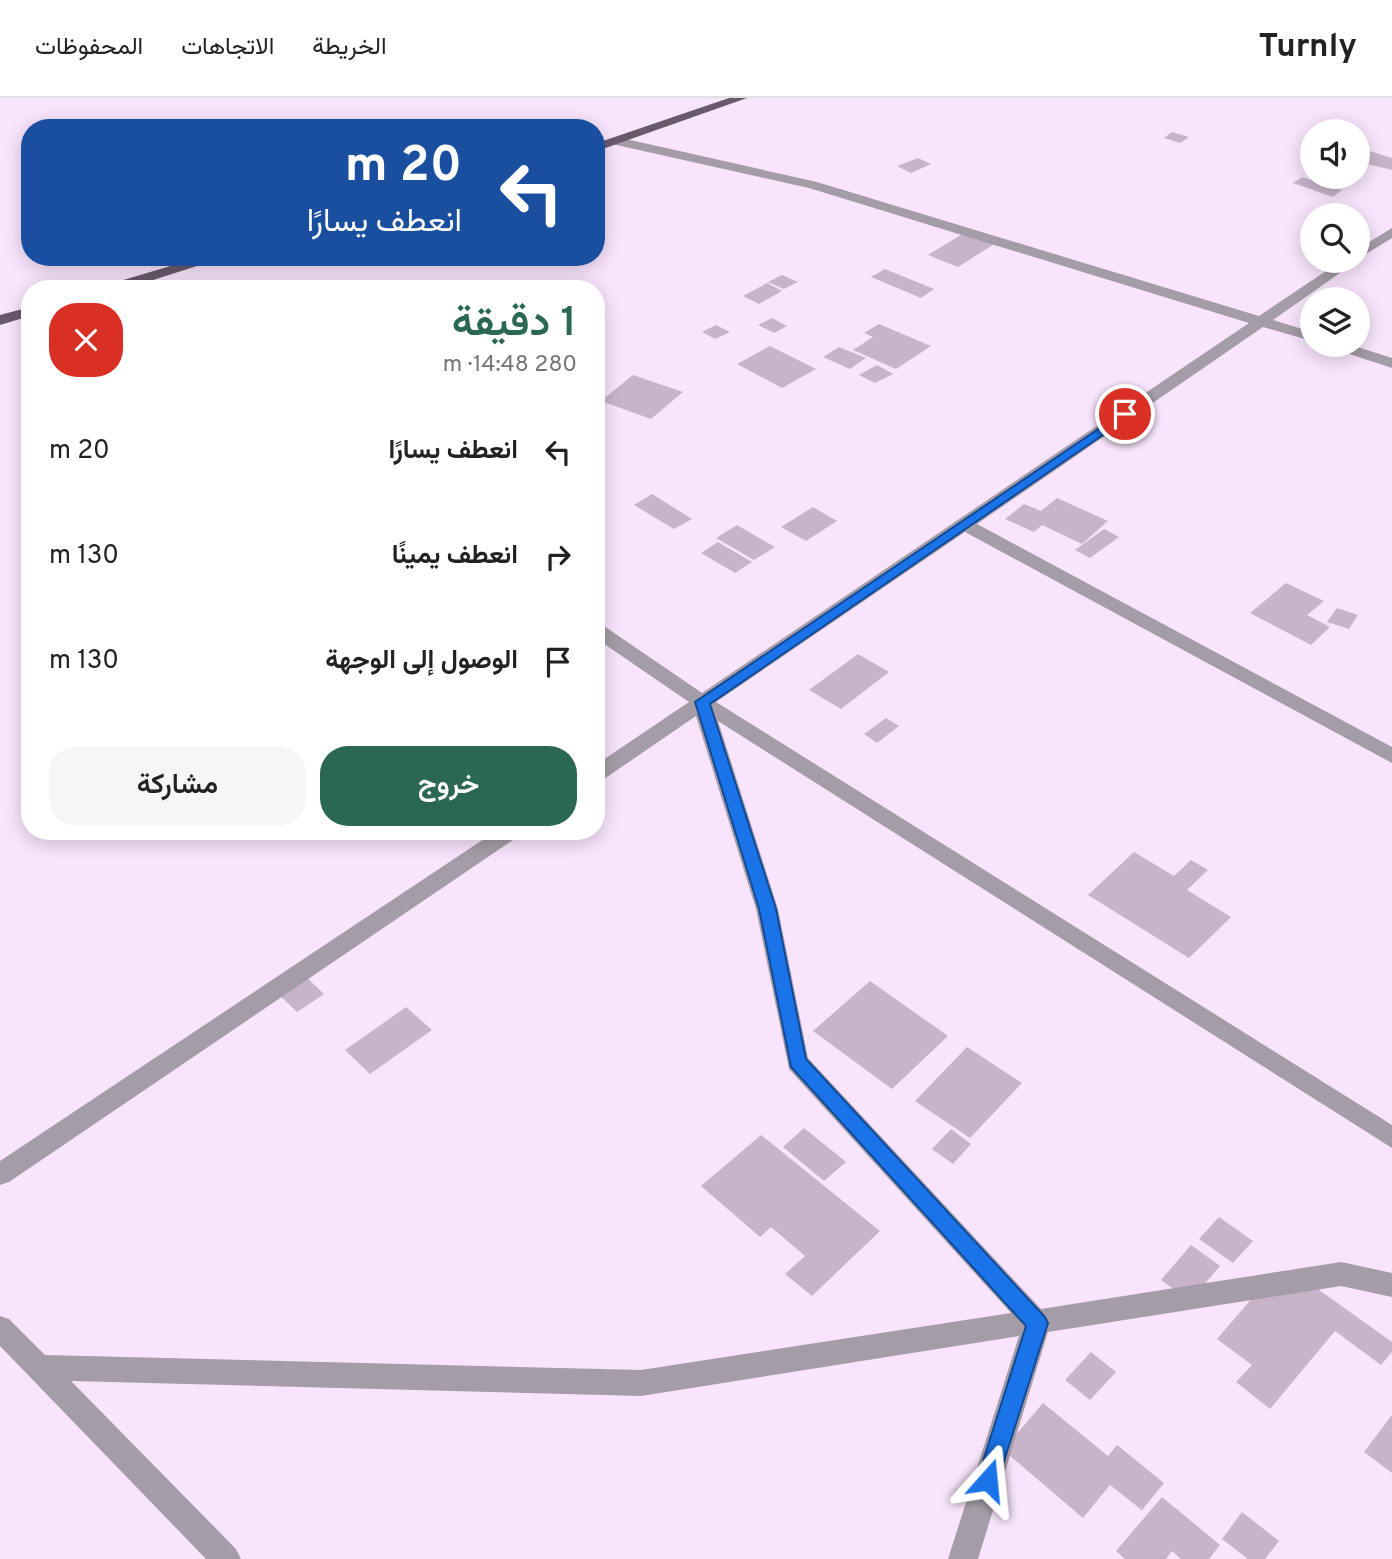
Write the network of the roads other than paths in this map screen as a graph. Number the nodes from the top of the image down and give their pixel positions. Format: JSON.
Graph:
{"nodes":[{"id":1,"x":741,"y":98,"type":"edge"},
{"id":2,"x":617,"y":141,"type":"junction"},
{"id":3,"x":605,"y":145,"type":"edge"},
{"id":4,"x":1392,"y":232,"type":"edge"},
{"id":5,"x":1370,"y":247,"type":"edge"},
{"id":6,"x":187,"y":266,"type":"edge"},
{"id":7,"x":1332,"y":273,"type":"edge"},
{"id":8,"x":139,"y":280,"type":"edge"},
{"id":9,"x":21,"y":314,"type":"edge"},
{"id":10,"x":0,"y":320,"type":"edge"},
{"id":11,"x":1262,"y":321,"type":"junction"},
{"id":12,"x":1300,"y":333,"type":"edge"},
{"id":13,"x":1370,"y":356,"type":"edge"},
{"id":14,"x":1392,"y":363,"type":"edge"},
{"id":15,"x":964,"y":524,"type":"junction"},
{"id":16,"x":605,"y":636,"type":"edge"},
{"id":17,"x":702,"y":702,"type":"junction"},
{"id":18,"x":1392,"y":756,"type":"edge"},
{"id":19,"x":605,"y":769,"type":"edge"},
{"id":20,"x":499,"y":840,"type":"edge"},
{"id":21,"x":1392,"y":1138,"type":"edge"},
{"id":22,"x":0,"y":1174,"type":"edge"},
{"id":23,"x":1392,"y":1285,"type":"edge"},
{"id":24,"x":1037,"y":1323,"type":"junction"},
{"id":25,"x":0,"y":1328,"type":"edge"},
{"id":26,"x":39,"y":1368,"type":"junction"},
{"id":27,"x":226,"y":1559,"type":"edge"},
{"id":28,"x":963,"y":1559,"type":"edge"}],
"edges":[{"from":1,"to":2,"type":"main road"},
{"from":2,"to":3,"type":"main road"},
{"from":2,"to":11,"type":"street"},
{"from":4,"to":5,"type":"street"},
{"from":6,"to":8,"type":"main road"},
{"from":7,"to":11,"type":"street"},
{"from":9,"to":10,"type":"main road"},
{"from":11,"to":12,"type":"street"},
{"from":11,"to":15,"type":"street"},
{"from":13,"to":14,"type":"street"},
{"from":15,"to":17,"type":"street"},
{"from":15,"to":18,"type":"street"},
{"from":16,"to":17,"type":"street"},
{"from":17,"to":19,"type":"street"},
{"from":17,"to":21,"type":"street"},
{"from":17,"to":24,"type":"street"},
{"from":20,"to":22,"type":"street"},
{"from":23,"to":24,"type":"street"},
{"from":24,"to":26,"type":"street"},
{"from":24,"to":28,"type":"street"},
{"from":25,"to":26,"type":"street"},
{"from":26,"to":27,"type":"street"}]}
